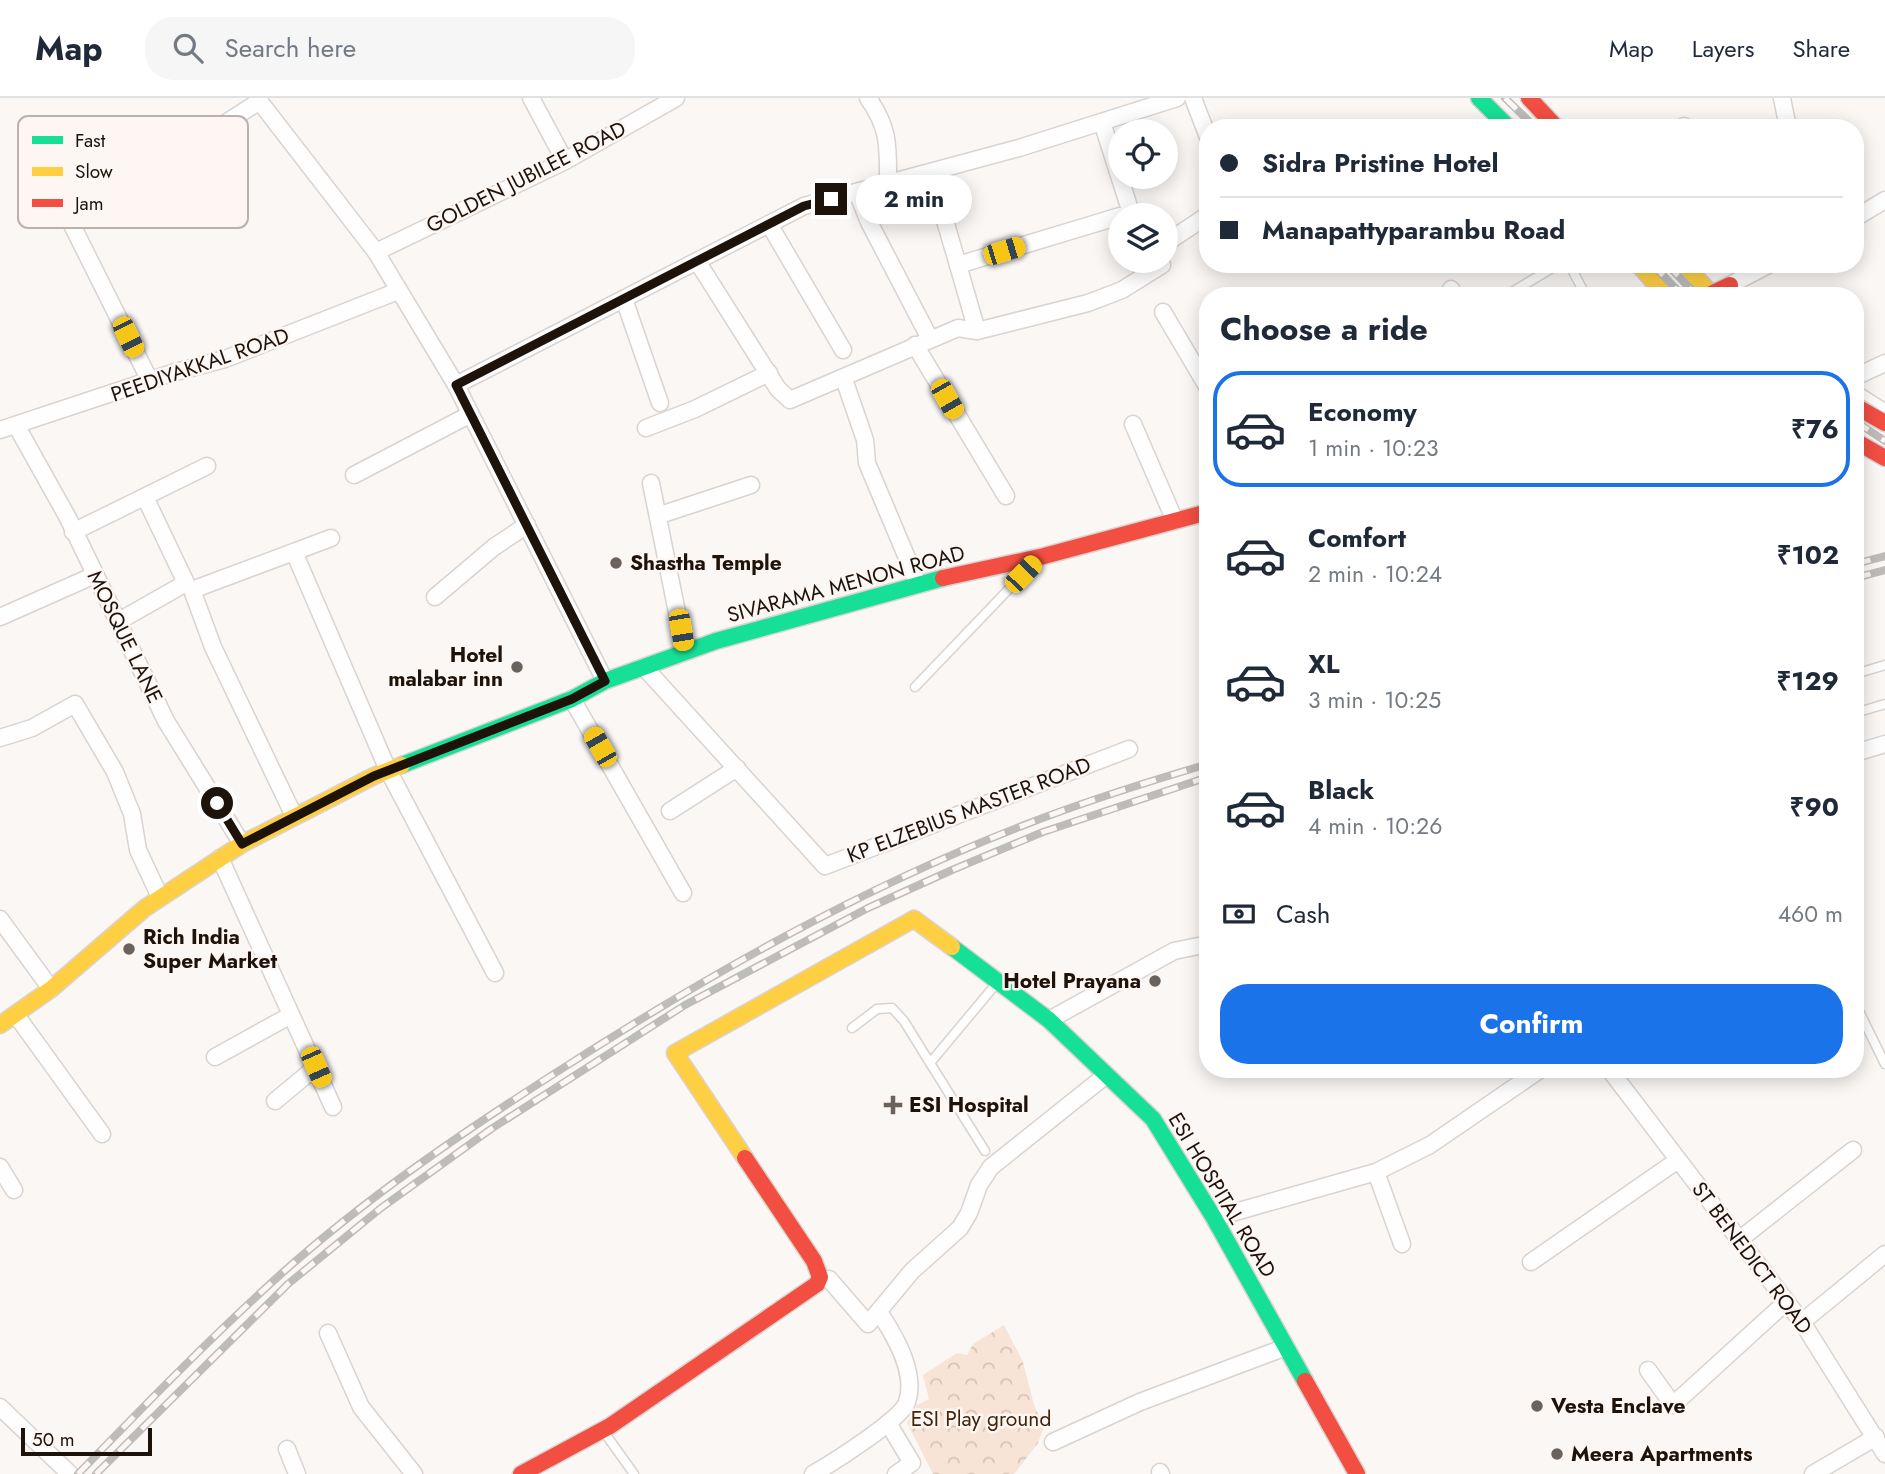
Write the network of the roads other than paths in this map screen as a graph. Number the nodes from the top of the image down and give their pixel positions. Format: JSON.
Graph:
{"nodes":[{"id":1,"x":531,"y":98,"type":"edge"},
{"id":2,"x":676,"y":98,"type":"edge"},
{"id":3,"x":867,"y":98,"type":"edge"},
{"id":4,"x":1177,"y":98,"type":"edge"},
{"id":5,"x":1194,"y":98,"type":"edge"},
{"id":6,"x":1479,"y":98,"type":"edge"},
{"id":7,"x":1529,"y":98,"type":"edge"},
{"id":8,"x":1782,"y":98,"type":"edge"},
{"id":9,"x":258,"y":100,"type":"edge"},
{"id":10,"x":234,"y":116,"type":"edge"},
{"id":11,"x":1202,"y":119,"type":"edge"},
{"id":12,"x":1500,"y":119,"type":"edge"},
{"id":13,"x":1549,"y":119,"type":"edge"},
{"id":14,"x":1786,"y":119,"type":"edge"},
{"id":15,"x":1102,"y":122,"type":"junction"},
{"id":16,"x":565,"y":161,"type":"junction"},
{"id":17,"x":930,"y":173,"type":"junction"},
{"id":18,"x":888,"y":184,"type":"junction"},
{"id":19,"x":857,"y":192,"type":"junction"},
{"id":20,"x":1885,"y":200,"type":"edge"},
{"id":21,"x":1125,"y":203,"type":"edge"},
{"id":22,"x":1864,"y":213,"type":"edge"},
{"id":23,"x":1108,"y":221,"type":"edge"},
{"id":24,"x":1199,"y":221,"type":"edge"},
{"id":25,"x":769,"y":224,"type":"junction"},
{"id":26,"x":73,"y":228,"type":"edge"},
{"id":27,"x":1178,"y":235,"type":"edge"},
{"id":28,"x":376,"y":252,"type":"junction"},
{"id":29,"x":698,"y":261,"type":"junction"},
{"id":30,"x":958,"y":265,"type":"junction"},
{"id":31,"x":1150,"y":273,"type":"edge"},
{"id":32,"x":1544,"y":273,"type":"edge"},
{"id":33,"x":1646,"y":273,"type":"edge"},
{"id":34,"x":1692,"y":273,"type":"edge"},
{"id":35,"x":1756,"y":273,"type":"edge"},
{"id":36,"x":1520,"y":287,"type":"edge"},
{"id":37,"x":1658,"y":287,"type":"edge"},
{"id":38,"x":1705,"y":287,"type":"edge"},
{"id":39,"x":1735,"y":287,"type":"edge"},
{"id":40,"x":398,"y":291,"type":"junction"},
{"id":41,"x":624,"y":299,"type":"junction"},
{"id":42,"x":1163,"y":312,"type":"dead end"},
{"id":43,"x":977,"y":331,"type":"junction"},
{"id":44,"x":923,"y":342,"type":"junction"},
{"id":45,"x":844,"y":350,"type":"dead end"},
{"id":46,"x":1885,"y":363,"type":"edge"},
{"id":47,"x":769,"y":373,"type":"junction"},
{"id":48,"x":1199,"y":373,"type":"edge"},
{"id":49,"x":1864,"y":373,"type":"edge"},
{"id":50,"x":844,"y":379,"type":"junction"},
{"id":51,"x":150,"y":382,"type":"junction"},
{"id":52,"x":456,"y":385,"type":"junction"},
{"id":53,"x":1864,"y":395,"type":"edge"},
{"id":54,"x":660,"y":404,"type":"dead end"},
{"id":55,"x":1885,"y":408,"type":"edge"},
{"id":56,"x":1864,"y":411,"type":"edge"},
{"id":57,"x":469,"y":415,"type":"junction"},
{"id":58,"x":1885,"y":423,"type":"edge"},
{"id":59,"x":1133,"y":424,"type":"dead end"},
{"id":60,"x":16,"y":425,"type":"junction"},
{"id":61,"x":646,"y":428,"type":"dead end"},
{"id":62,"x":0,"y":430,"type":"edge"},
{"id":63,"x":1864,"y":446,"type":"edge"},
{"id":64,"x":1885,"y":458,"type":"edge"},
{"id":65,"x":1864,"y":460,"type":"edge"},
{"id":66,"x":206,"y":466,"type":"dead end"},
{"id":67,"x":1885,"y":470,"type":"edge"},
{"id":68,"x":354,"y":475,"type":"dead end"},
{"id":69,"x":651,"y":483,"type":"dead end"},
{"id":70,"x":751,"y":485,"type":"dead end"},
{"id":71,"x":1006,"y":496,"type":"dead end"},
{"id":72,"x":145,"y":497,"type":"junction"},
{"id":73,"x":1199,"y":514,"type":"edge"},
{"id":74,"x":660,"y":515,"type":"junction"},
{"id":75,"x":1175,"y":521,"type":"junction"},
{"id":76,"x":527,"y":525,"type":"junction"},
{"id":77,"x":73,"y":532,"type":"junction"},
{"id":78,"x":331,"y":538,"type":"dead end"},
{"id":79,"x":294,"y":552,"type":"junction"},
{"id":80,"x":1040,"y":557,"type":"junction"},
{"id":81,"x":95,"y":575,"type":"junction"},
{"id":82,"x":918,"y":584,"type":"junction"},
{"id":83,"x":435,"y":597,"type":"dead end"},
{"id":84,"x":0,"y":617,"type":"edge"},
{"id":85,"x":119,"y":621,"type":"junction"},
{"id":86,"x":685,"y":652,"type":"junction"},
{"id":87,"x":1885,"y":665,"type":"edge"},
{"id":88,"x":644,"y":667,"type":"junction"},
{"id":89,"x":1864,"y":671,"type":"edge"},
{"id":90,"x":605,"y":681,"type":"junction"},
{"id":91,"x":915,"y":687,"type":"dead end"},
{"id":92,"x":572,"y":699,"type":"junction"},
{"id":93,"x":1885,"y":704,"type":"edge"},
{"id":94,"x":1864,"y":710,"type":"edge"},
{"id":95,"x":0,"y":738,"type":"edge"},
{"id":96,"x":1885,"y":744,"type":"edge"},
{"id":97,"x":1129,"y":749,"type":"dead end"},
{"id":98,"x":1864,"y":750,"type":"edge"},
{"id":99,"x":737,"y":768,"type":"junction"},
{"id":100,"x":388,"y":770,"type":"junction"},
{"id":101,"x":670,"y":811,"type":"dead end"},
{"id":102,"x":295,"y":816,"type":"junction"},
{"id":103,"x":242,"y":844,"type":"junction"},
{"id":104,"x":220,"y":859,"type":"junction"},
{"id":105,"x":683,"y":893,"type":"dead end"},
{"id":106,"x":160,"y":897,"type":"junction"},
{"id":107,"x":0,"y":919,"type":"edge"},
{"id":108,"x":1199,"y":946,"type":"edge"},
{"id":109,"x":495,"y":973,"type":"dead end"},
{"id":110,"x":998,"y":982,"type":"junction"},
{"id":111,"x":51,"y":989,"type":"junction"},
{"id":112,"x":16,"y":1015,"type":"junction"},
{"id":113,"x":291,"y":1015,"type":"junction"},
{"id":114,"x":1049,"y":1020,"type":"junction"},
{"id":115,"x":1864,"y":1021,"type":"edge"},
{"id":116,"x":0,"y":1025,"type":"edge"},
{"id":117,"x":852,"y":1028,"type":"dead end"},
{"id":118,"x":215,"y":1057,"type":"dead end"},
{"id":119,"x":930,"y":1063,"type":"junction"},
{"id":120,"x":1885,"y":1064,"type":"edge"},
{"id":121,"x":316,"y":1067,"type":"junction"},
{"id":122,"x":1105,"y":1076,"type":"junction"},
{"id":123,"x":1528,"y":1078,"type":"edge"},
{"id":124,"x":1616,"y":1078,"type":"edge"},
{"id":125,"x":275,"y":1101,"type":"dead end"},
{"id":126,"x":333,"y":1107,"type":"dead end"},
{"id":127,"x":102,"y":1134,"type":"dead end"},
{"id":128,"x":1853,"y":1150,"type":"dead end"},
{"id":129,"x":985,"y":1151,"type":"dead end"},
{"id":130,"x":1678,"y":1160,"type":"junction"},
{"id":131,"x":0,"y":1167,"type":"edge"},
{"id":132,"x":1376,"y":1172,"type":"junction"},
{"id":133,"x":14,"y":1190,"type":"dead end"},
{"id":134,"x":1214,"y":1218,"type":"junction"},
{"id":135,"x":1739,"y":1241,"type":"junction"},
{"id":136,"x":1402,"y":1244,"type":"dead end"},
{"id":137,"x":1885,"y":1254,"type":"edge"},
{"id":138,"x":1531,"y":1262,"type":"dead end"},
{"id":139,"x":829,"y":1279,"type":"dead end"},
{"id":140,"x":1786,"y":1302,"type":"junction"},
{"id":141,"x":879,"y":1312,"type":"junction"},
{"id":142,"x":1801,"y":1322,"type":"junction"},
{"id":143,"x":328,"y":1333,"type":"dead end"},
{"id":144,"x":1286,"y":1347,"type":"junction"},
{"id":145,"x":1648,"y":1370,"type":"dead end"},
{"id":146,"x":0,"y":1407,"type":"edge"},
{"id":147,"x":888,"y":1423,"type":"junction"},
{"id":148,"x":603,"y":1430,"type":"junction"},
{"id":149,"x":1053,"y":1442,"type":"dead end"},
{"id":150,"x":1882,"y":1447,"type":"edge"},
{"id":151,"x":287,"y":1449,"type":"dead end"},
{"id":152,"x":70,"y":1474,"type":"edge"},
{"id":153,"x":297,"y":1474,"type":"edge"},
{"id":154,"x":414,"y":1474,"type":"edge"},
{"id":155,"x":521,"y":1474,"type":"edge"},
{"id":156,"x":634,"y":1474,"type":"edge"},
{"id":157,"x":813,"y":1474,"type":"edge"},
{"id":158,"x":896,"y":1474,"type":"edge"},
{"id":159,"x":1357,"y":1474,"type":"edge"},
{"id":160,"x":1813,"y":1474,"type":"edge"}],
"edges":[{"from":1,"to":16,"type":"street"},
{"from":2,"to":16,"type":"street","name":"GOLDEN JUBILEE ROAD"},
{"from":3,"to":18,"type":"street"},
{"from":4,"to":15,"type":"street"},
{"from":5,"to":11,"type":"street"},
{"from":6,"to":12,"type":"street"},
{"from":7,"to":13,"type":"street"},
{"from":8,"to":14,"type":"street"},
{"from":9,"to":10,"type":"street"},
{"from":9,"to":28,"type":"street"},
{"from":15,"to":17,"type":"street"},
{"from":15,"to":21,"type":"street"},
{"from":16,"to":28,"type":"street","name":"GOLDEN JUBILEE ROAD"},
{"from":17,"to":18,"type":"street"},
{"from":17,"to":30,"type":"street"},
{"from":18,"to":19,"type":"street"},
{"from":19,"to":25,"type":"street"},
{"from":19,"to":44,"type":"street"},
{"from":20,"to":22,"type":"street"},
{"from":23,"to":30,"type":"street"},
{"from":24,"to":27,"type":"street"},
{"from":25,"to":29,"type":"street"},
{"from":25,"to":45,"type":"street"},
{"from":26,"to":51,"type":"street"},
{"from":28,"to":40,"type":"street"},
{"from":29,"to":41,"type":"street"},
{"from":29,"to":47,"type":"street"},
{"from":30,"to":43,"type":"street"},
{"from":31,"to":43,"type":"street"},
{"from":32,"to":36,"type":"lane"},
{"from":33,"to":37,"type":"street"},
{"from":34,"to":38,"type":"street"},
{"from":35,"to":39,"type":"street"},
{"from":40,"to":51,"type":"street","name":"PEEDIYAKKAL ROAD"},
{"from":40,"to":52,"type":"street"},
{"from":41,"to":52,"type":"street"},
{"from":41,"to":54,"type":"street"},
{"from":42,"to":48,"type":"street"},
{"from":43,"to":44,"type":"street"},
{"from":44,"to":50,"type":"street"},
{"from":44,"to":71,"type":"street"},
{"from":46,"to":49,"type":"street"},
{"from":47,"to":50,"type":"street"},
{"from":47,"to":61,"type":"street"},
{"from":50,"to":82,"type":"street"},
{"from":51,"to":60,"type":"street","name":"PEEDIYAKKAL ROAD"},
{"from":52,"to":57,"type":"street"},
{"from":53,"to":55,"type":"lane"},
{"from":56,"to":58,"type":"street"},
{"from":57,"to":68,"type":"street"},
{"from":57,"to":76,"type":"street"},
{"from":59,"to":75,"type":"street"},
{"from":60,"to":62,"type":"street","name":"PEEDIYAKKAL ROAD"},
{"from":60,"to":77,"type":"street","name":"MOSQUE LANE"},
{"from":63,"to":64,"type":"street"},
{"from":65,"to":67,"type":"street"},
{"from":66,"to":72,"type":"street"},
{"from":69,"to":74,"type":"street"},
{"from":70,"to":74,"type":"street"},
{"from":72,"to":77,"type":"street"},
{"from":72,"to":85,"type":"street"},
{"from":73,"to":75,"type":"street","name":"SIVARAMA MENON ROAD"},
{"from":74,"to":86,"type":"street"},
{"from":75,"to":80,"type":"street","name":"SIVARAMA MENON ROAD"},
{"from":76,"to":83,"type":"street"},
{"from":76,"to":90,"type":"street"},
{"from":77,"to":81,"type":"street","name":"MOSQUE LANE"},
{"from":78,"to":79,"type":"street"},
{"from":79,"to":100,"type":"street"},
{"from":79,"to":102,"type":"street"},
{"from":80,"to":82,"type":"street","name":"SIVARAMA MENON ROAD"},
{"from":80,"to":91,"type":"lane"},
{"from":81,"to":84,"type":"street"},
{"from":81,"to":85,"type":"street","name":"MOSQUE LANE"},
{"from":82,"to":86,"type":"street","name":"SIVARAMA MENON ROAD"},
{"from":85,"to":103,"type":"street","name":"MOSQUE LANE"},
{"from":86,"to":88,"type":"street","name":"SIVARAMA MENON ROAD"},
{"from":87,"to":89,"type":"lane"},
{"from":88,"to":90,"type":"street","name":"SIVARAMA MENON ROAD"},
{"from":88,"to":99,"type":"street","name":"KP ELZEBIUS MASTER ROAD"},
{"from":90,"to":92,"type":"street","name":"SIVARAMA MENON ROAD"},
{"from":92,"to":100,"type":"street","name":"SIVARAMA MENON ROAD"},
{"from":92,"to":105,"type":"street"},
{"from":93,"to":94,"type":"lane"},
{"from":95,"to":106,"type":"street"},
{"from":96,"to":98,"type":"street"},
{"from":97,"to":99,"type":"street","name":"KP ELZEBIUS MASTER ROAD"},
{"from":99,"to":101,"type":"street"},
{"from":100,"to":102,"type":"street","name":"SIVARAMA MENON ROAD"},
{"from":100,"to":109,"type":"street"},
{"from":102,"to":103,"type":"street","name":"SIVARAMA MENON ROAD"},
{"from":103,"to":104,"type":"street","name":"SIVARAMA MENON ROAD"},
{"from":104,"to":106,"type":"street","name":"SIVARAMA MENON ROAD"},
{"from":104,"to":113,"type":"street"},
{"from":106,"to":111,"type":"street","name":"SIVARAMA MENON ROAD"},
{"from":107,"to":111,"type":"street"},
{"from":108,"to":114,"type":"street"},
{"from":110,"to":114,"type":"street","name":"ESI HOSPITAL ROAD"},
{"from":110,"to":119,"type":"lane"},
{"from":110,"to":148,"type":"street","name":"ESI HOSPITAL ROAD"},
{"from":111,"to":112,"type":"street","name":"SIVARAMA MENON ROAD"},
{"from":112,"to":116,"type":"street","name":"SIVARAMA MENON ROAD"},
{"from":112,"to":127,"type":"street"},
{"from":113,"to":118,"type":"street"},
{"from":113,"to":121,"type":"street"},
{"from":114,"to":122,"type":"street","name":"ESI HOSPITAL ROAD"},
{"from":115,"to":120,"type":"lane"},
{"from":117,"to":119,"type":"lane"},
{"from":119,"to":129,"type":"lane"},
{"from":121,"to":125,"type":"street"},
{"from":121,"to":126,"type":"street"},
{"from":122,"to":134,"type":"street","name":"ESI HOSPITAL ROAD"},
{"from":122,"to":141,"type":"street"},
{"from":123,"to":132,"type":"street"},
{"from":124,"to":130,"type":"street","name":"ST BENEDICT ROAD"},
{"from":128,"to":135,"type":"street"},
{"from":130,"to":135,"type":"street","name":"ST BENEDICT ROAD"},
{"from":130,"to":138,"type":"street"},
{"from":131,"to":133,"type":"street"},
{"from":132,"to":134,"type":"street"},
{"from":132,"to":136,"type":"street"},
{"from":134,"to":144,"type":"street","name":"ESI HOSPITAL ROAD"},
{"from":135,"to":140,"type":"street","name":"ST BENEDICT ROAD"},
{"from":137,"to":142,"type":"street"},
{"from":139,"to":141,"type":"street"},
{"from":140,"to":142,"type":"street","name":"ST BENEDICT ROAD"},
{"from":140,"to":145,"type":"street"},
{"from":141,"to":147,"type":"street"},
{"from":142,"to":150,"type":"street","name":"ST BENEDICT ROAD"},
{"from":143,"to":154,"type":"street"},
{"from":144,"to":149,"type":"street"},
{"from":144,"to":159,"type":"street","name":"ESI HOSPITAL ROAD"},
{"from":146,"to":152,"type":"street"},
{"from":147,"to":157,"type":"street"},
{"from":147,"to":158,"type":"street"},
{"from":148,"to":155,"type":"street"},
{"from":148,"to":156,"type":"lane"},
{"from":150,"to":160,"type":"street"},
{"from":151,"to":153,"type":"street"}]}
